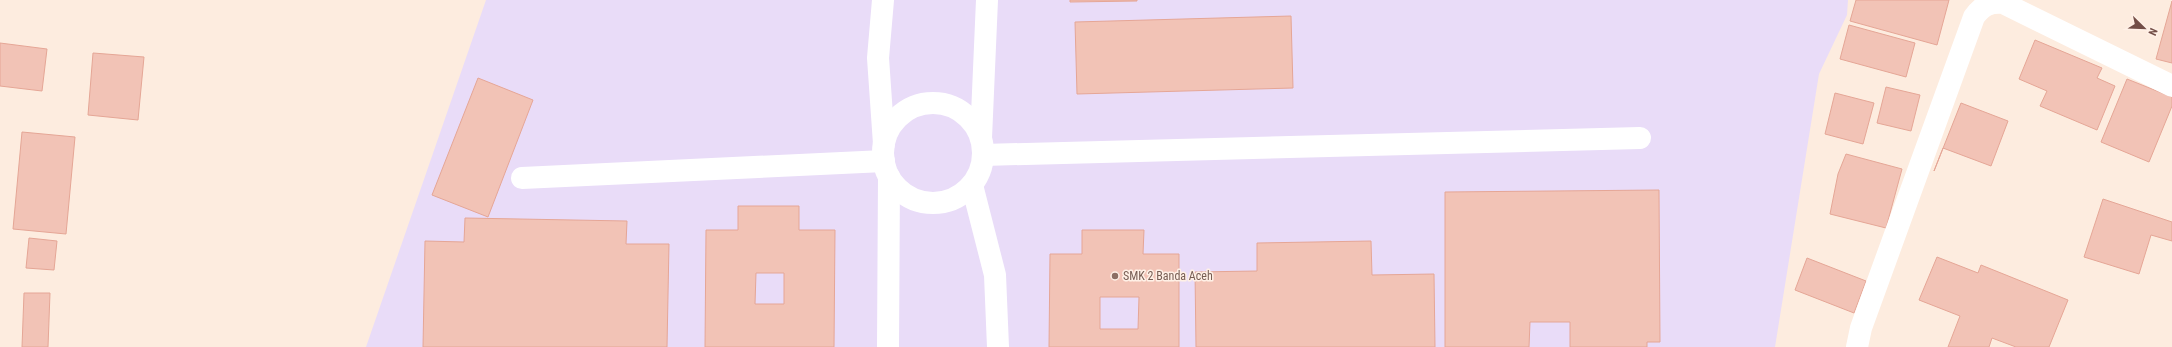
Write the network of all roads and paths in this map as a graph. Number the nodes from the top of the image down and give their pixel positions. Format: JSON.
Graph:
{"nodes":[{"id":1,"x":882,"y":0,"type":"edge"},
{"id":2,"x":987,"y":0,"type":"edge"},
{"id":3,"x":2172,"y":86,"type":"edge"},
{"id":4,"x":1640,"y":138,"type":"dead end"},
{"id":5,"x":982,"y":146,"type":"junction"},
{"id":6,"x":886,"y":161,"type":"junction"},
{"id":7,"x":522,"y":178,"type":"dead end"},
{"id":8,"x":972,"y":185,"type":"junction"},
{"id":9,"x":888,"y":347,"type":"edge"},
{"id":10,"x":998,"y":347,"type":"edge"},
{"id":11,"x":1857,"y":347,"type":"edge"}],
"edges":[{"from":1,"to":6,"type":"street"},
{"from":2,"to":5,"type":"street"},
{"from":3,"to":11,"type":"street"},
{"from":4,"to":5,"type":"street"},
{"from":5,"to":6,"type":"street"},
{"from":5,"to":8,"type":"street"},
{"from":6,"to":7,"type":"street"},
{"from":6,"to":8,"type":"street"},
{"from":6,"to":9,"type":"street"},
{"from":8,"to":10,"type":"street"}]}
